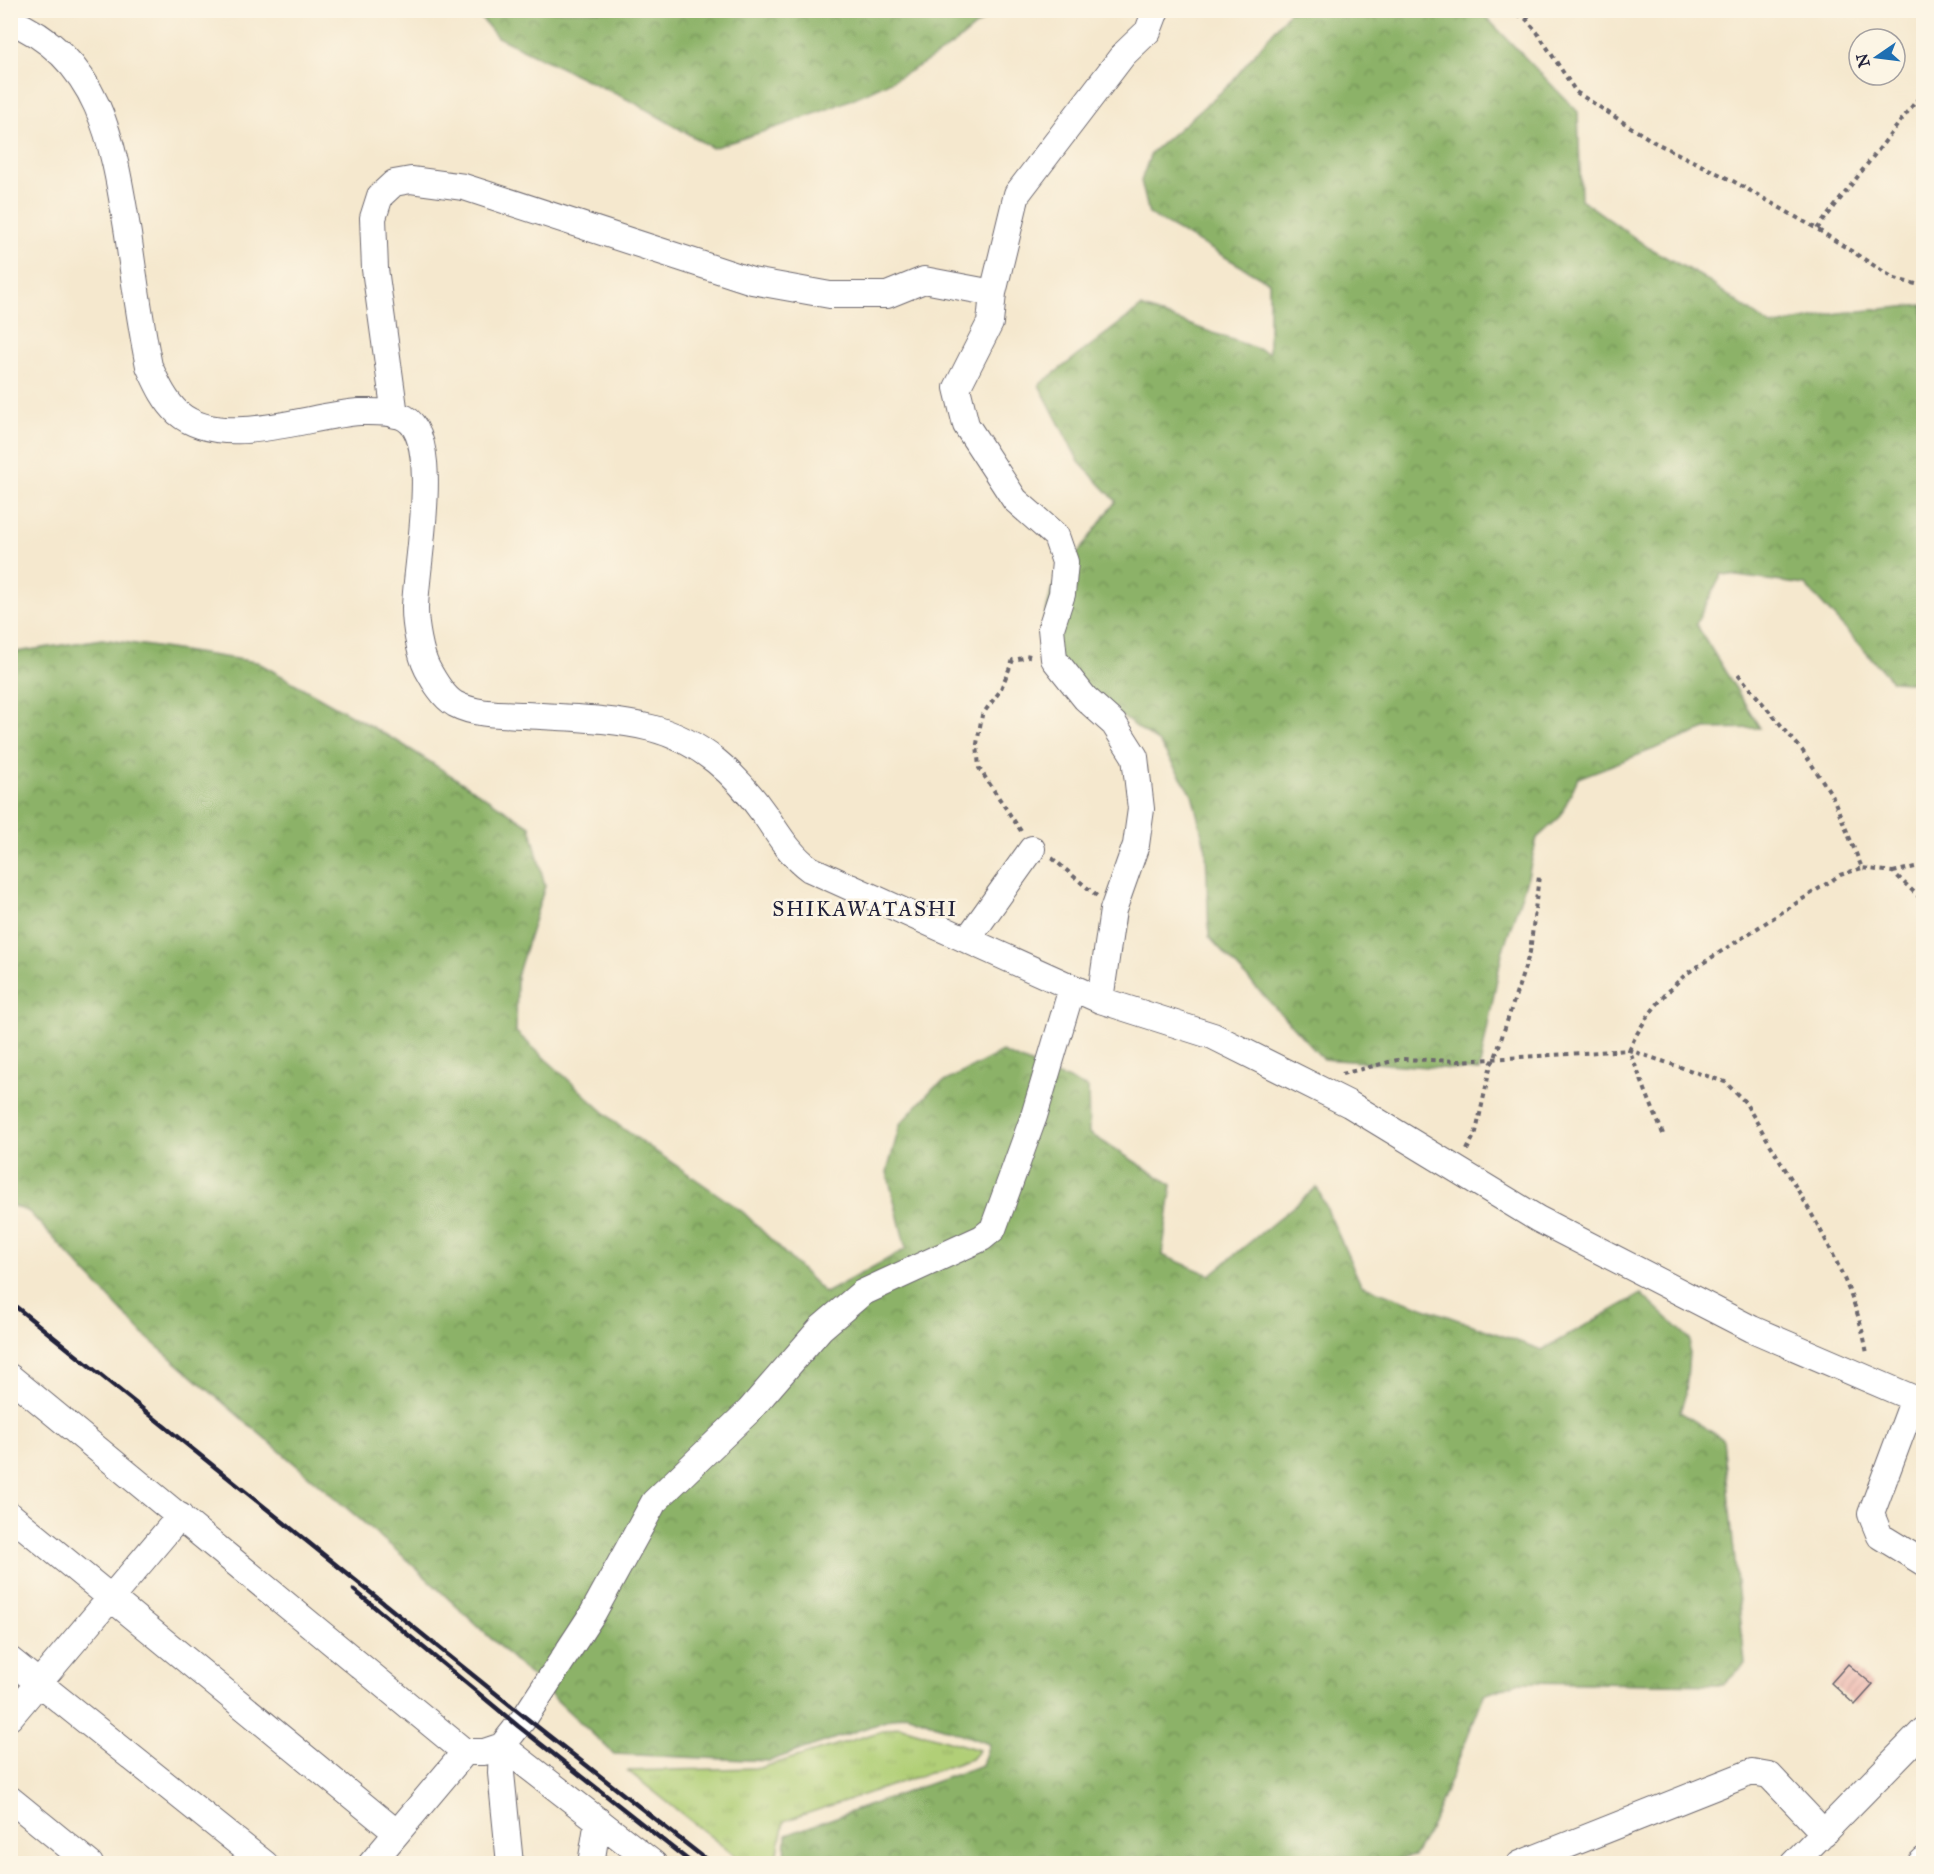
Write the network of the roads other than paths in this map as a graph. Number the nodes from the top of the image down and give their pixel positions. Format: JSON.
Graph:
{"nodes":[{"id":1,"x":1156,"y":10,"type":"edge"},
{"id":2,"x":10,"y":21,"type":"edge"},
{"id":3,"x":993,"y":293,"type":"junction"},
{"id":4,"x":394,"y":415,"type":"junction"},
{"id":5,"x":1032,"y":849,"type":"road end"},
{"id":6,"x":967,"y":940,"type":"junction"},
{"id":7,"x":1072,"y":988,"type":"junction"},
{"id":8,"x":1100,"y":1000,"type":"junction"},
{"id":9,"x":10,"y":1377,"type":"edge"},
{"id":10,"x":1919,"y":1401,"type":"edge"},
{"id":11,"x":10,"y":1515,"type":"edge"},
{"id":12,"x":180,"y":1516,"type":"junction"},
{"id":13,"x":1923,"y":1563,"type":"edge"},
{"id":14,"x":110,"y":1598,"type":"junction"},
{"id":15,"x":10,"y":1660,"type":"edge"},
{"id":16,"x":39,"y":1683,"type":"junction"},
{"id":17,"x":10,"y":1717,"type":"edge"},
{"id":18,"x":1922,"y":1734,"type":"edge"},
{"id":19,"x":502,"y":1746,"type":"junction"},
{"id":20,"x":465,"y":1752,"type":"junction"},
{"id":21,"x":10,"y":1799,"type":"edge"},
{"id":22,"x":598,"y":1820,"type":"junction"},
{"id":23,"x":397,"y":1833,"type":"junction"},
{"id":24,"x":1824,"y":1833,"type":"junction"},
{"id":25,"x":90,"y":1863,"type":"edge"},
{"id":26,"x":265,"y":1863,"type":"edge"},
{"id":27,"x":371,"y":1863,"type":"edge"},
{"id":28,"x":510,"y":1863,"type":"edge"},
{"id":29,"x":591,"y":1863,"type":"edge"},
{"id":30,"x":654,"y":1863,"type":"edge"},
{"id":31,"x":1520,"y":1863,"type":"edge"},
{"id":32,"x":1793,"y":1863,"type":"edge"}],
"edges":[{"from":1,"to":3,"type":"street"},
{"from":2,"to":4,"type":"street"},
{"from":3,"to":4,"type":"street"},
{"from":3,"to":8,"type":"street"},
{"from":4,"to":6,"type":"street"},
{"from":5,"to":6,"type":"street"},
{"from":6,"to":7,"type":"street"},
{"from":7,"to":8,"type":"street"},
{"from":7,"to":19,"type":"street"},
{"from":8,"to":10,"type":"street"},
{"from":9,"to":12,"type":"street"},
{"from":10,"to":13,"type":"street"},
{"from":11,"to":14,"type":"street"},
{"from":12,"to":14,"type":"street"},
{"from":12,"to":20,"type":"street"},
{"from":14,"to":16,"type":"street"},
{"from":14,"to":23,"type":"street"},
{"from":15,"to":16,"type":"street"},
{"from":16,"to":17,"type":"street"},
{"from":16,"to":26,"type":"street"},
{"from":18,"to":24,"type":"street"},
{"from":19,"to":20,"type":"street"},
{"from":19,"to":22,"type":"street"},
{"from":19,"to":28,"type":"street"},
{"from":20,"to":23,"type":"street"},
{"from":21,"to":25,"type":"street"},
{"from":22,"to":29,"type":"street"},
{"from":22,"to":30,"type":"street"},
{"from":23,"to":27,"type":"street"},
{"from":24,"to":31,"type":"street"},
{"from":24,"to":32,"type":"street"}]}
